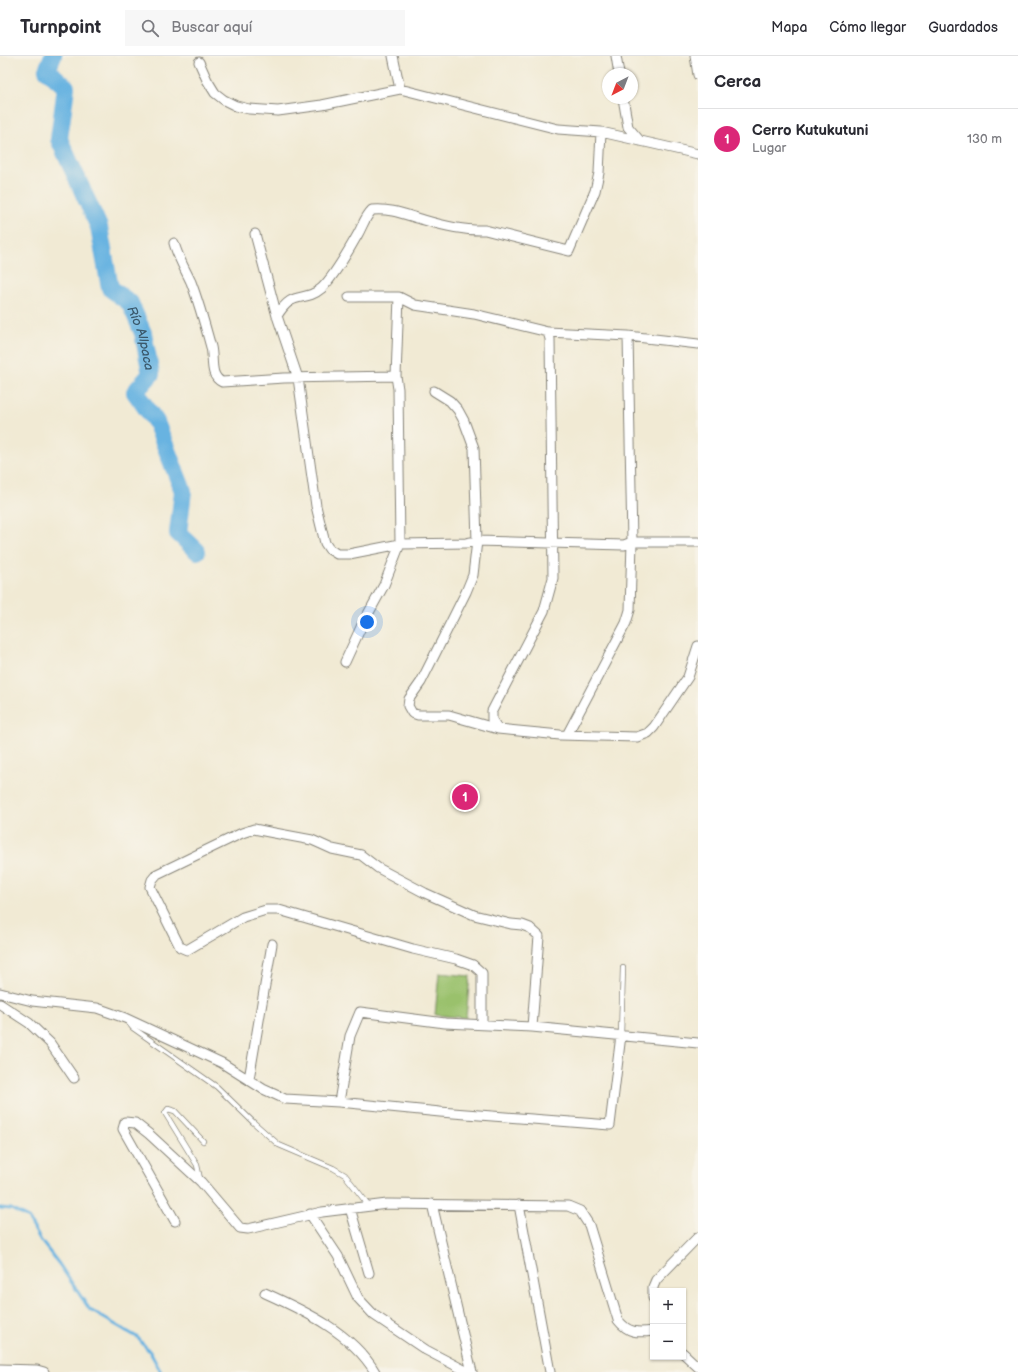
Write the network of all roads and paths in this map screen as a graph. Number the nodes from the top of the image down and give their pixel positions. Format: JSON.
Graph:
{"nodes":[{"id":1,"x":393,"y":56,"type":"edge"},
{"id":2,"x":616,"y":56,"type":"edge"},
{"id":3,"x":695,"y":56,"type":"edge"},
{"id":4,"x":199,"y":62,"type":"dead end"},
{"id":5,"x":618,"y":68,"type":"edge"},
{"id":6,"x":698,"y":75,"type":"edge"},
{"id":7,"x":400,"y":89,"type":"junction"},
{"id":8,"x":624,"y":104,"type":"edge"},
{"id":9,"x":601,"y":132,"type":"junction"},
{"id":10,"x":640,"y":141,"type":"junction"},
{"id":11,"x":698,"y":154,"type":"edge"},
{"id":12,"x":255,"y":234,"type":"dead end"},
{"id":13,"x":174,"y":243,"type":"dead end"},
{"id":14,"x":348,"y":297,"type":"dead end"},
{"id":15,"x":400,"y":297,"type":"junction"},
{"id":16,"x":277,"y":316,"type":"junction"},
{"id":17,"x":548,"y":332,"type":"junction"},
{"id":18,"x":628,"y":336,"type":"junction"},
{"id":19,"x":698,"y":344,"type":"edge"},
{"id":20,"x":396,"y":376,"type":"junction"},
{"id":21,"x":298,"y":378,"type":"junction"},
{"id":22,"x":434,"y":391,"type":"dead end"},
{"id":23,"x":477,"y":541,"type":"junction"},
{"id":24,"x":632,"y":542,"type":"junction"},
{"id":25,"x":698,"y":542,"type":"edge"},
{"id":26,"x":400,"y":544,"type":"junction"},
{"id":27,"x":554,"y":544,"type":"junction"},
{"id":28,"x":698,"y":646,"type":"edge"},
{"id":29,"x":345,"y":662,"type":"dead end"},
{"id":30,"x":498,"y":729,"type":"junction"},
{"id":31,"x":568,"y":735,"type":"junction"},
{"id":32,"x":272,"y":944,"type":"dead end"},
{"id":33,"x":623,"y":968,"type":"dead end"},
{"id":34,"x":0,"y":993,"type":"edge"},
{"id":35,"x":0,"y":1004,"type":"edge"},
{"id":36,"x":125,"y":1018,"type":"junction"},
{"id":37,"x":482,"y":1024,"type":"junction"},
{"id":38,"x":532,"y":1027,"type":"junction"},
{"id":39,"x":620,"y":1035,"type":"junction"},
{"id":40,"x":698,"y":1043,"type":"edge"},
{"id":41,"x":74,"y":1078,"type":"dead end"},
{"id":42,"x":250,"y":1079,"type":"junction"},
{"id":43,"x":339,"y":1102,"type":"junction"},
{"id":44,"x":203,"y":1141,"type":"dead end"},
{"id":45,"x":201,"y":1182,"type":"junction"},
{"id":46,"x":432,"y":1204,"type":"junction"},
{"id":47,"x":519,"y":1205,"type":"junction"},
{"id":48,"x":370,"y":1207,"type":"junction"},
{"id":49,"x":350,"y":1208,"type":"junction"},
{"id":50,"x":310,"y":1214,"type":"junction"},
{"id":51,"x":175,"y":1221,"type":"dead end"},
{"id":52,"x":698,"y":1237,"type":"edge"},
{"id":53,"x":369,"y":1273,"type":"dead end"},
{"id":54,"x":653,"y":1288,"type":"edge"},
{"id":55,"x":265,"y":1293,"type":"dead end"},
{"id":56,"x":650,"y":1331,"type":"edge"},
{"id":57,"x":686,"y":1357,"type":"edge"},
{"id":58,"x":698,"y":1367,"type":"edge"},
{"id":59,"x":0,"y":1369,"type":"edge"},
{"id":60,"x":44,"y":1372,"type":"edge"},
{"id":61,"x":375,"y":1372,"type":"edge"},
{"id":62,"x":468,"y":1372,"type":"edge"},
{"id":63,"x":472,"y":1372,"type":"edge"},
{"id":64,"x":550,"y":1372,"type":"edge"}],
"edges":[{"from":1,"to":7,"type":"street"},
{"from":2,"to":5,"type":"street"},
{"from":3,"to":6,"type":"street"},
{"from":4,"to":7,"type":"street"},
{"from":7,"to":9,"type":"street"},
{"from":8,"to":10,"type":"street"},
{"from":9,"to":10,"type":"street"},
{"from":9,"to":16,"type":"street"},
{"from":10,"to":11,"type":"street"},
{"from":12,"to":16,"type":"street"},
{"from":13,"to":21,"type":"street"},
{"from":14,"to":15,"type":"street"},
{"from":15,"to":17,"type":"street"},
{"from":15,"to":20,"type":"street"},
{"from":16,"to":21,"type":"street"},
{"from":17,"to":18,"type":"street"},
{"from":17,"to":27,"type":"street"},
{"from":18,"to":19,"type":"street"},
{"from":18,"to":24,"type":"street"},
{"from":20,"to":21,"type":"street"},
{"from":20,"to":26,"type":"street"},
{"from":21,"to":26,"type":"street"},
{"from":22,"to":23,"type":"street"},
{"from":23,"to":26,"type":"street"},
{"from":23,"to":27,"type":"street"},
{"from":23,"to":30,"type":"street"},
{"from":24,"to":25,"type":"street"},
{"from":24,"to":27,"type":"street"},
{"from":24,"to":31,"type":"street"},
{"from":26,"to":29,"type":"street"},
{"from":27,"to":30,"type":"street"},
{"from":28,"to":31,"type":"street"},
{"from":30,"to":31,"type":"street"},
{"from":32,"to":42,"type":"street"},
{"from":33,"to":39,"type":"lane"},
{"from":34,"to":36,"type":"street"},
{"from":35,"to":41,"type":"street"},
{"from":36,"to":42,"type":"street"},
{"from":36,"to":48,"type":"lane"},
{"from":37,"to":38,"type":"street"},
{"from":37,"to":38,"type":"street"},
{"from":37,"to":43,"type":"street"},
{"from":38,"to":39,"type":"street"},
{"from":39,"to":40,"type":"street"},
{"from":39,"to":43,"type":"street"},
{"from":42,"to":43,"type":"street"},
{"from":44,"to":45,"type":"lane"},
{"from":45,"to":50,"type":"street"},
{"from":45,"to":51,"type":"street"},
{"from":46,"to":47,"type":"street"},
{"from":46,"to":48,"type":"street"},
{"from":46,"to":63,"type":"street"},
{"from":47,"to":56,"type":"street"},
{"from":47,"to":64,"type":"street"},
{"from":48,"to":49,"type":"street"},
{"from":49,"to":50,"type":"street"},
{"from":49,"to":53,"type":"street"},
{"from":50,"to":62,"type":"street"},
{"from":52,"to":54,"type":"street"},
{"from":55,"to":61,"type":"street"},
{"from":57,"to":58,"type":"street"},
{"from":59,"to":60,"type":"street"}]}
